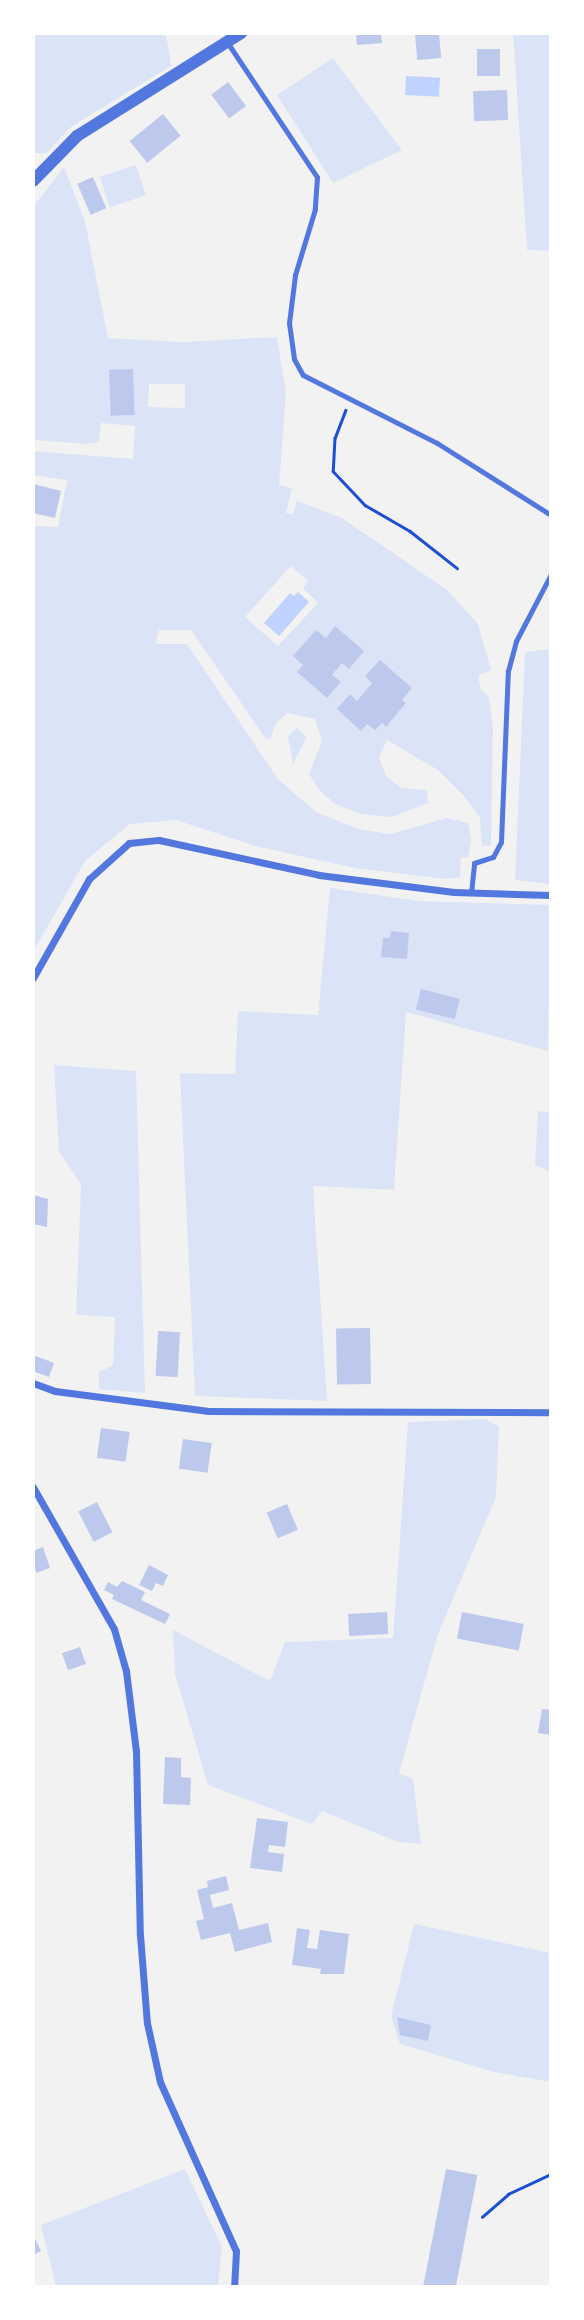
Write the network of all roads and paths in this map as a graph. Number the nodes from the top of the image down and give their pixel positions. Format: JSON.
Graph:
{"nodes":[{"id":1,"x":241,"y":33,"type":"edge"},
{"id":2,"x":227,"y":41,"type":"junction"},
{"id":3,"x":33,"y":181,"type":"edge"},
{"id":4,"x":351,"y":401,"type":"junction"},
{"id":5,"x":551,"y":515,"type":"edge"},
{"id":6,"x":457,"y":568,"type":"dead end"},
{"id":7,"x":551,"y":574,"type":"edge"},
{"id":8,"x":471,"y":893,"type":"junction"},
{"id":9,"x":551,"y":895,"type":"edge"},
{"id":10,"x":33,"y":978,"type":"edge"},
{"id":11,"x":33,"y":1383,"type":"edge"},
{"id":12,"x":551,"y":1412,"type":"edge"},
{"id":13,"x":33,"y":1487,"type":"edge"},
{"id":14,"x":551,"y":2174,"type":"edge"},
{"id":15,"x":482,"y":2217,"type":"dead end"},
{"id":16,"x":234,"y":2287,"type":"edge"}],
"edges":[{"from":1,"to":2,"type":"street"},
{"from":2,"to":3,"type":"street"},
{"from":2,"to":4,"type":"lane"},
{"from":4,"to":5,"type":"lane"},
{"from":4,"to":6,"type":"path"},
{"from":7,"to":8,"type":"lane"},
{"from":8,"to":9,"type":"street"},
{"from":8,"to":10,"type":"street"},
{"from":11,"to":12,"type":"street"},
{"from":13,"to":16,"type":"street"},
{"from":14,"to":15,"type":"path"}]}
